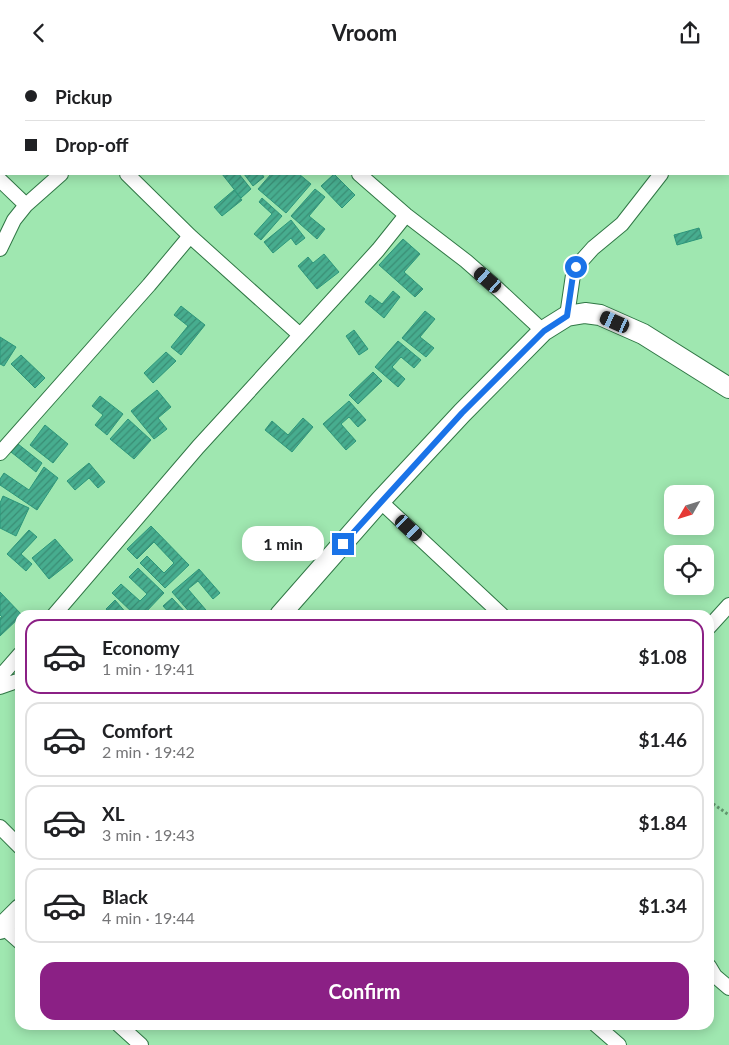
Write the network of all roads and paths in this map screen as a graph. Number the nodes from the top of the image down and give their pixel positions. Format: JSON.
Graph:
{"nodes":[{"id":1,"x":60,"y":175,"type":"edge"},
{"id":2,"x":128,"y":175,"type":"edge"},
{"id":3,"x":360,"y":175,"type":"edge"},
{"id":4,"x":660,"y":175,"type":"edge"},
{"id":5,"x":0,"y":180,"type":"edge"},
{"id":6,"x":26,"y":205,"type":"junction"},
{"id":7,"x":406,"y":215,"type":"junction"},
{"id":8,"x":190,"y":236,"type":"junction"},
{"id":9,"x":0,"y":249,"type":"edge"},
{"id":10,"x":567,"y":316,"type":"junction"},
{"id":11,"x":544,"y":331,"type":"junction"},
{"id":12,"x":300,"y":335,"type":"junction"},
{"id":13,"x":729,"y":388,"type":"edge"},
{"id":14,"x":0,"y":453,"type":"edge"},
{"id":15,"x":380,"y":501,"type":"junction"},
{"id":16,"x":729,"y":605,"type":"edge"},
{"id":17,"x":58,"y":610,"type":"edge"},
{"id":18,"x":284,"y":610,"type":"edge"},
{"id":19,"x":497,"y":610,"type":"edge"},
{"id":20,"x":714,"y":622,"type":"edge"},
{"id":21,"x":15,"y":660,"type":"edge"},
{"id":22,"x":0,"y":677,"type":"edge"},
{"id":23,"x":15,"y":682,"type":"edge"},
{"id":24,"x":0,"y":687,"type":"edge"},
{"id":25,"x":714,"y":804,"type":"edge"},
{"id":26,"x":729,"y":815,"type":"edge"},
{"id":27,"x":0,"y":827,"type":"edge"},
{"id":28,"x":15,"y":842,"type":"edge"},
{"id":29,"x":15,"y":914,"type":"edge"},
{"id":30,"x":1,"y":928,"type":"edge"},
{"id":31,"x":15,"y":939,"type":"edge"},
{"id":32,"x":714,"y":974,"type":"edge"},
{"id":33,"x":729,"y":988,"type":"edge"},
{"id":34,"x":124,"y":1030,"type":"edge"},
{"id":35,"x":602,"y":1030,"type":"edge"},
{"id":36,"x":141,"y":1045,"type":"edge"},
{"id":37,"x":619,"y":1045,"type":"edge"}],
"edges":[{"from":1,"to":6,"type":"street"},
{"from":2,"to":8,"type":"street"},
{"from":3,"to":7,"type":"street"},
{"from":4,"to":10,"type":"street"},
{"from":5,"to":6,"type":"street"},
{"from":6,"to":9,"type":"street"},
{"from":7,"to":11,"type":"street"},
{"from":7,"to":12,"type":"street"},
{"from":8,"to":12,"type":"street"},
{"from":8,"to":14,"type":"street"},
{"from":10,"to":11,"type":"street"},
{"from":10,"to":13,"type":"street"},
{"from":11,"to":15,"type":"street"},
{"from":12,"to":17,"type":"street"},
{"from":15,"to":18,"type":"street"},
{"from":15,"to":19,"type":"street"},
{"from":16,"to":20,"type":"street"},
{"from":21,"to":22,"type":"street"},
{"from":23,"to":24,"type":"street"},
{"from":25,"to":26,"type":"path"},
{"from":27,"to":28,"type":"street"},
{"from":29,"to":30,"type":"street"},
{"from":30,"to":31,"type":"street"},
{"from":32,"to":33,"type":"street"},
{"from":34,"to":36,"type":"street"},
{"from":35,"to":37,"type":"street"}]}
